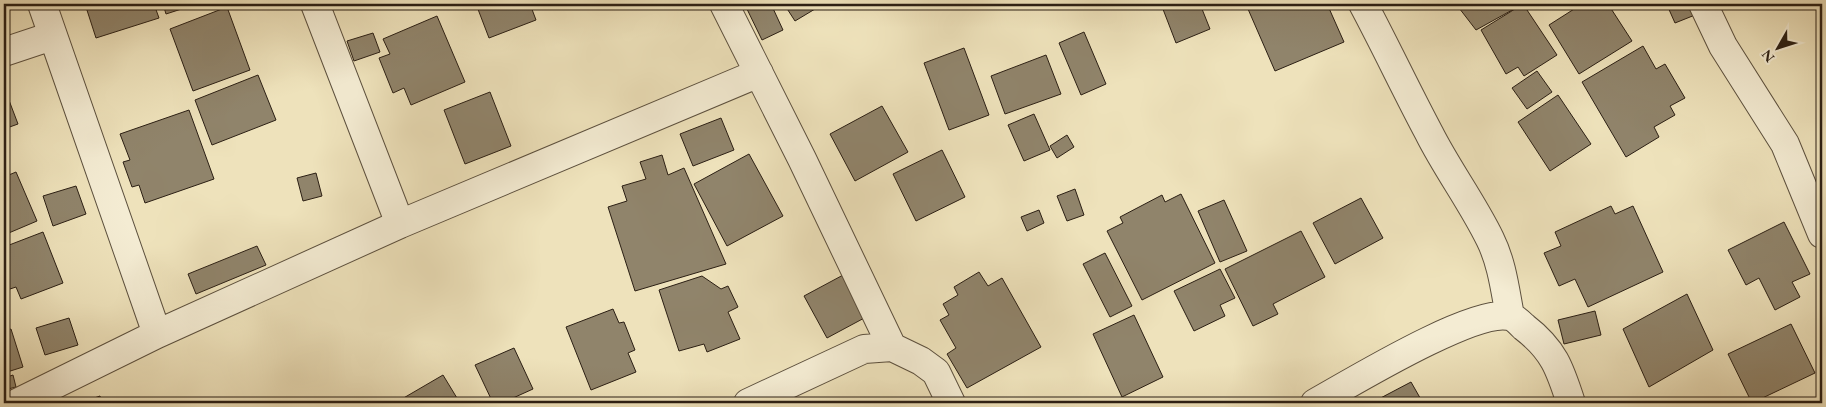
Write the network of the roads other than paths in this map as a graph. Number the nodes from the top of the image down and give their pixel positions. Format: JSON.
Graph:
{"nodes":[{"id":1,"x":42,"y":4,"type":"edge"},
{"id":2,"x":315,"y":4,"type":"edge"},
{"id":3,"x":724,"y":4,"type":"edge"},
{"id":4,"x":1363,"y":4,"type":"edge"},
{"id":5,"x":1703,"y":4,"type":"edge"},
{"id":6,"x":52,"y":36,"type":"junction"},
{"id":7,"x":4,"y":52,"type":"edge"},
{"id":8,"x":759,"y":72,"type":"junction"},
{"id":9,"x":400,"y":224,"type":"junction"},
{"id":10,"x":1822,"y":234,"type":"edge"},
{"id":11,"x":1510,"y":316,"type":"junction"},
{"id":12,"x":158,"y":334,"type":"junction"},
{"id":13,"x":892,"y":347,"type":"junction"},
{"id":14,"x":17,"y":403,"type":"edge"},
{"id":15,"x":748,"y":403,"type":"edge"},
{"id":16,"x":951,"y":403,"type":"edge"},
{"id":17,"x":1315,"y":403,"type":"edge"},
{"id":18,"x":1571,"y":403,"type":"edge"}],
"edges":[{"from":1,"to":6,"type":"street"},
{"from":2,"to":9,"type":"street"},
{"from":3,"to":8,"type":"street"},
{"from":4,"to":11,"type":"street"},
{"from":5,"to":10,"type":"street"},
{"from":6,"to":7,"type":"street"},
{"from":6,"to":12,"type":"street"},
{"from":8,"to":9,"type":"street"},
{"from":8,"to":13,"type":"street"},
{"from":9,"to":12,"type":"street"},
{"from":11,"to":17,"type":"street"},
{"from":11,"to":18,"type":"street"},
{"from":12,"to":14,"type":"street"},
{"from":13,"to":15,"type":"street"},
{"from":13,"to":16,"type":"street"}]}
